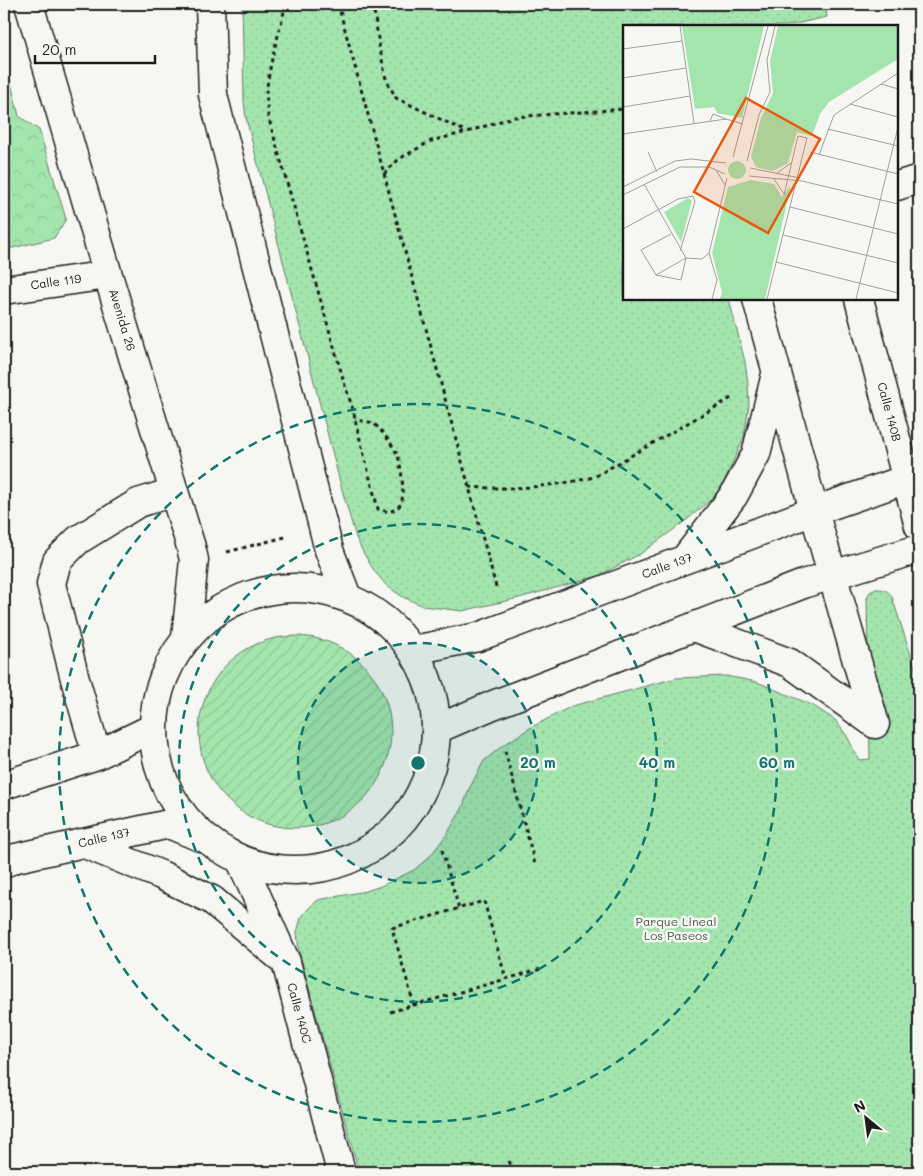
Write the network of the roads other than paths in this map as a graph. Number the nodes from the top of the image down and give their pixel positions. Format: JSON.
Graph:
{"nodes":[{"id":1,"x":28,"y":4,"type":"edge"},
{"id":2,"x":210,"y":4,"type":"edge"},
{"id":3,"x":919,"y":180,"type":"edge"},
{"id":4,"x":898,"y":186,"type":"edge"},
{"id":5,"x":108,"y":275,"type":"junction"},
{"id":6,"x":4,"y":290,"type":"edge"},
{"id":7,"x":757,"y":300,"type":"edge"},
{"id":8,"x":859,"y":300,"type":"edge"},
{"id":9,"x":777,"y":372,"type":"junction"},
{"id":10,"x":913,"y":481,"type":"edge"},
{"id":11,"x":174,"y":492,"type":"junction"},
{"id":12,"x":814,"y":511,"type":"junction"},
{"id":13,"x":919,"y":526,"type":"edge"},
{"id":14,"x":919,"y":550,"type":"edge"},
{"id":15,"x":685,"y":560,"type":"junction"},
{"id":16,"x":833,"y":574,"type":"junction"},
{"id":17,"x":347,"y":596,"type":"junction"},
{"id":18,"x":694,"y":627,"type":"junction"},
{"id":19,"x":186,"y":638,"type":"junction"},
{"id":20,"x":414,"y":650,"type":"junction"},
{"id":21,"x":153,"y":728,"type":"junction"},
{"id":22,"x":438,"y":730,"type":"junction"},
{"id":23,"x":97,"y":756,"type":"junction"},
{"id":24,"x":4,"y":785,"type":"edge"},
{"id":25,"x":204,"y":839,"type":"junction"},
{"id":26,"x":82,"y":843,"type":"junction"},
{"id":27,"x":240,"y":861,"type":"junction"},
{"id":28,"x":4,"y":863,"type":"edge"},
{"id":29,"x":286,"y":962,"type":"junction"},
{"id":30,"x":341,"y":1172,"type":"edge"}],
"edges":[{"from":1,"to":5,"type":"street","name":"Avenida 26"},
{"from":2,"to":17,"type":"street"},
{"from":3,"to":4,"type":"street"},
{"from":5,"to":6,"type":"street","name":"Calle 119"},
{"from":5,"to":11,"type":"street","name":"Avenida 26"},
{"from":7,"to":9,"type":"street"},
{"from":8,"to":10,"type":"street","name":"Calle 140B"},
{"from":9,"to":12,"type":"street"},
{"from":9,"to":15,"type":"street"},
{"from":10,"to":12,"type":"street","name":"Calle 137"},
{"from":10,"to":13,"type":"street","name":"Calle 140B"},
{"from":11,"to":19,"type":"street","name":"Avenida 26"},
{"from":11,"to":23,"type":"street"},
{"from":12,"to":15,"type":"street","name":"Calle 137"},
{"from":12,"to":16,"type":"street"},
{"from":14,"to":16,"type":"street"},
{"from":15,"to":20,"type":"street","name":"Calle 137"},
{"from":16,"to":18,"type":"street"},
{"from":16,"to":18,"type":"street"},
{"from":17,"to":19,"type":"street"},
{"from":17,"to":20,"type":"street"},
{"from":18,"to":22,"type":"street"},
{"from":19,"to":21,"type":"street"},
{"from":20,"to":22,"type":"street"},
{"from":21,"to":23,"type":"street"},
{"from":21,"to":25,"type":"street"},
{"from":22,"to":27,"type":"street"},
{"from":23,"to":24,"type":"street"},
{"from":25,"to":26,"type":"street","name":"Calle 137"},
{"from":25,"to":27,"type":"street"},
{"from":26,"to":28,"type":"street","name":"Calle 137"},
{"from":26,"to":29,"type":"street"},
{"from":27,"to":29,"type":"street","name":"Calle 140C"},
{"from":29,"to":30,"type":"street","name":"Calle 140C"}]}
